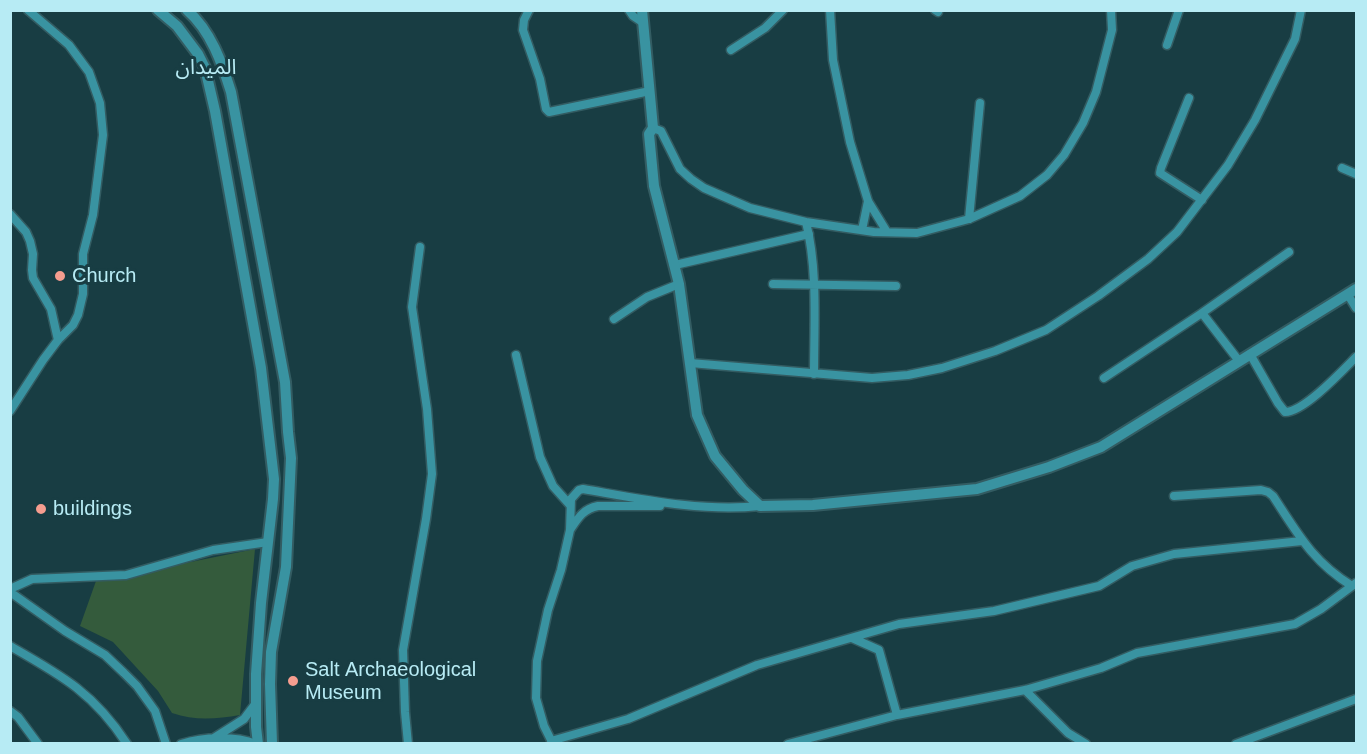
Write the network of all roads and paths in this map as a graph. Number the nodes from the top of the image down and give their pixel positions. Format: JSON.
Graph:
{"nodes":[{"id":1,"x":28,"y":10,"type":"edge"},
{"id":2,"x":158,"y":10,"type":"edge"},
{"id":3,"x":187,"y":10,"type":"edge"},
{"id":4,"x":529,"y":10,"type":"edge"},
{"id":5,"x":629,"y":10,"type":"edge"},
{"id":6,"x":783,"y":10,"type":"edge"},
{"id":7,"x":830,"y":10,"type":"edge"},
{"id":8,"x":1111,"y":10,"type":"edge"},
{"id":9,"x":1179,"y":10,"type":"edge"},
{"id":10,"x":1301,"y":10,"type":"edge"},
{"id":11,"x":642,"y":16,"type":"edge"},
{"id":12,"x":1167,"y":45,"type":"dead end"},
{"id":13,"x":731,"y":50,"type":"dead end"},
{"id":14,"x":650,"y":91,"type":"junction"},
{"id":15,"x":1189,"y":98,"type":"dead end"},
{"id":16,"x":980,"y":103,"type":"dead end"},
{"id":17,"x":653,"y":128,"type":"junction"},
{"id":18,"x":1342,"y":168,"type":"dead end"},
{"id":19,"x":1356,"y":174,"type":"edge"},
{"id":20,"x":1202,"y":200,"type":"junction"},
{"id":21,"x":868,"y":201,"type":"junction"},
{"id":22,"x":10,"y":214,"type":"edge"},
{"id":23,"x":969,"y":219,"type":"junction"},
{"id":24,"x":806,"y":222,"type":"junction"},
{"id":25,"x":862,"y":230,"type":"junction"},
{"id":26,"x":887,"y":232,"type":"junction"},
{"id":27,"x":809,"y":234,"type":"junction"},
{"id":28,"x":420,"y":247,"type":"dead end"},
{"id":29,"x":1289,"y":252,"type":"dead end"},
{"id":30,"x":675,"y":265,"type":"junction"},
{"id":31,"x":679,"y":284,"type":"junction"},
{"id":32,"x":773,"y":284,"type":"dead end"},
{"id":33,"x":813,"y":286,"type":"junction"},
{"id":34,"x":896,"y":286,"type":"dead end"},
{"id":35,"x":1352,"y":292,"type":"edge"},
{"id":36,"x":1356,"y":308,"type":"edge"},
{"id":37,"x":1202,"y":313,"type":"junction"},
{"id":38,"x":614,"y":319,"type":"dead end"},
{"id":39,"x":58,"y":340,"type":"junction"},
{"id":40,"x":1250,"y":354,"type":"junction"},
{"id":41,"x":516,"y":355,"type":"dead end"},
{"id":42,"x":1356,"y":357,"type":"edge"},
{"id":43,"x":1239,"y":361,"type":"junction"},
{"id":44,"x":690,"y":363,"type":"junction"},
{"id":45,"x":814,"y":374,"type":"junction"},
{"id":46,"x":1104,"y":378,"type":"dead end"},
{"id":47,"x":10,"y":411,"type":"edge"},
{"id":48,"x":1174,"y":496,"type":"dead end"},
{"id":49,"x":570,"y":505,"type":"junction"},
{"id":50,"x":683,"y":505,"type":"junction"},
{"id":51,"x":760,"y":506,"type":"junction"},
{"id":52,"x":570,"y":530,"type":"junction"},
{"id":53,"x":287,"y":540,"type":"junction"},
{"id":54,"x":1302,"y":541,"type":"junction"},
{"id":55,"x":268,"y":542,"type":"junction"},
{"id":56,"x":1354,"y":584,"type":"edge"},
{"id":57,"x":10,"y":590,"type":"edge"},
{"id":58,"x":852,"y":638,"type":"junction"},
{"id":59,"x":10,"y":646,"type":"edge"},
{"id":60,"x":1025,"y":690,"type":"junction"},
{"id":61,"x":1356,"y":699,"type":"edge"},
{"id":62,"x":256,"y":703,"type":"junction"},
{"id":63,"x":10,"y":711,"type":"edge"},
{"id":64,"x":897,"y":715,"type":"junction"},
{"id":65,"x":214,"y":738,"type":"junction"},
{"id":66,"x":552,"y":742,"type":"edge"},
{"id":67,"x":38,"y":744,"type":"edge"},
{"id":68,"x":127,"y":744,"type":"edge"},
{"id":69,"x":166,"y":744,"type":"edge"},
{"id":70,"x":181,"y":744,"type":"edge"},
{"id":71,"x":257,"y":744,"type":"edge"},
{"id":72,"x":272,"y":744,"type":"edge"},
{"id":73,"x":408,"y":744,"type":"edge"},
{"id":74,"x":788,"y":744,"type":"edge"},
{"id":75,"x":1086,"y":744,"type":"edge"},
{"id":76,"x":1236,"y":744,"type":"edge"}],
"edges":[{"from":1,"to":39,"type":"street"},
{"from":2,"to":55,"type":"main road"},
{"from":3,"to":53,"type":"main road"},
{"from":4,"to":14,"type":"street"},
{"from":5,"to":11,"type":"street"},
{"from":6,"to":13,"type":"street"},
{"from":7,"to":21,"type":"street"},
{"from":8,"to":23,"type":"street"},
{"from":9,"to":12,"type":"street"},
{"from":10,"to":20,"type":"street"},
{"from":11,"to":14,"type":"main road"},
{"from":14,"to":17,"type":"main road"},
{"from":15,"to":20,"type":"street"},
{"from":16,"to":23,"type":"street"},
{"from":17,"to":24,"type":"street"},
{"from":17,"to":30,"type":"main road"},
{"from":18,"to":19,"type":"street"},
{"from":20,"to":45,"type":"street"},
{"from":21,"to":25,"type":"street"},
{"from":21,"to":26,"type":"street"},
{"from":22,"to":39,"type":"street"},
{"from":23,"to":26,"type":"street"},
{"from":24,"to":25,"type":"street"},
{"from":24,"to":27,"type":"street"},
{"from":25,"to":26,"type":"street"},
{"from":27,"to":30,"type":"street"},
{"from":27,"to":33,"type":"street"},
{"from":28,"to":73,"type":"street"},
{"from":29,"to":37,"type":"street"},
{"from":30,"to":31,"type":"main road"},
{"from":31,"to":38,"type":"street"},
{"from":31,"to":44,"type":"main road"},
{"from":32,"to":33,"type":"street"},
{"from":33,"to":34,"type":"street"},
{"from":33,"to":45,"type":"street"},
{"from":35,"to":36,"type":"street"},
{"from":35,"to":40,"type":"main road"},
{"from":37,"to":43,"type":"street"},
{"from":37,"to":46,"type":"street"},
{"from":39,"to":47,"type":"street"},
{"from":40,"to":42,"type":"street"},
{"from":40,"to":43,"type":"main road"},
{"from":41,"to":49,"type":"street"},
{"from":43,"to":51,"type":"main road"},
{"from":44,"to":45,"type":"street"},
{"from":44,"to":51,"type":"main road"},
{"from":48,"to":54,"type":"street"},
{"from":49,"to":50,"type":"street"},
{"from":49,"to":52,"type":"street"},
{"from":50,"to":51,"type":"street"},
{"from":50,"to":52,"type":"street"},
{"from":52,"to":66,"type":"street"},
{"from":53,"to":55,"type":"main road"},
{"from":53,"to":72,"type":"main road"},
{"from":54,"to":56,"type":"street"},
{"from":54,"to":58,"type":"street"},
{"from":55,"to":57,"type":"street"},
{"from":55,"to":62,"type":"main road"},
{"from":56,"to":60,"type":"street"},
{"from":57,"to":69,"type":"street"},
{"from":58,"to":64,"type":"street"},
{"from":58,"to":66,"type":"street"},
{"from":59,"to":68,"type":"street"},
{"from":60,"to":64,"type":"street"},
{"from":60,"to":75,"type":"street"},
{"from":61,"to":76,"type":"street"},
{"from":62,"to":65,"type":"street"},
{"from":62,"to":71,"type":"main road"},
{"from":63,"to":67,"type":"street"},
{"from":64,"to":74,"type":"street"},
{"from":65,"to":70,"type":"street"},
{"from":65,"to":71,"type":"street"}]}
